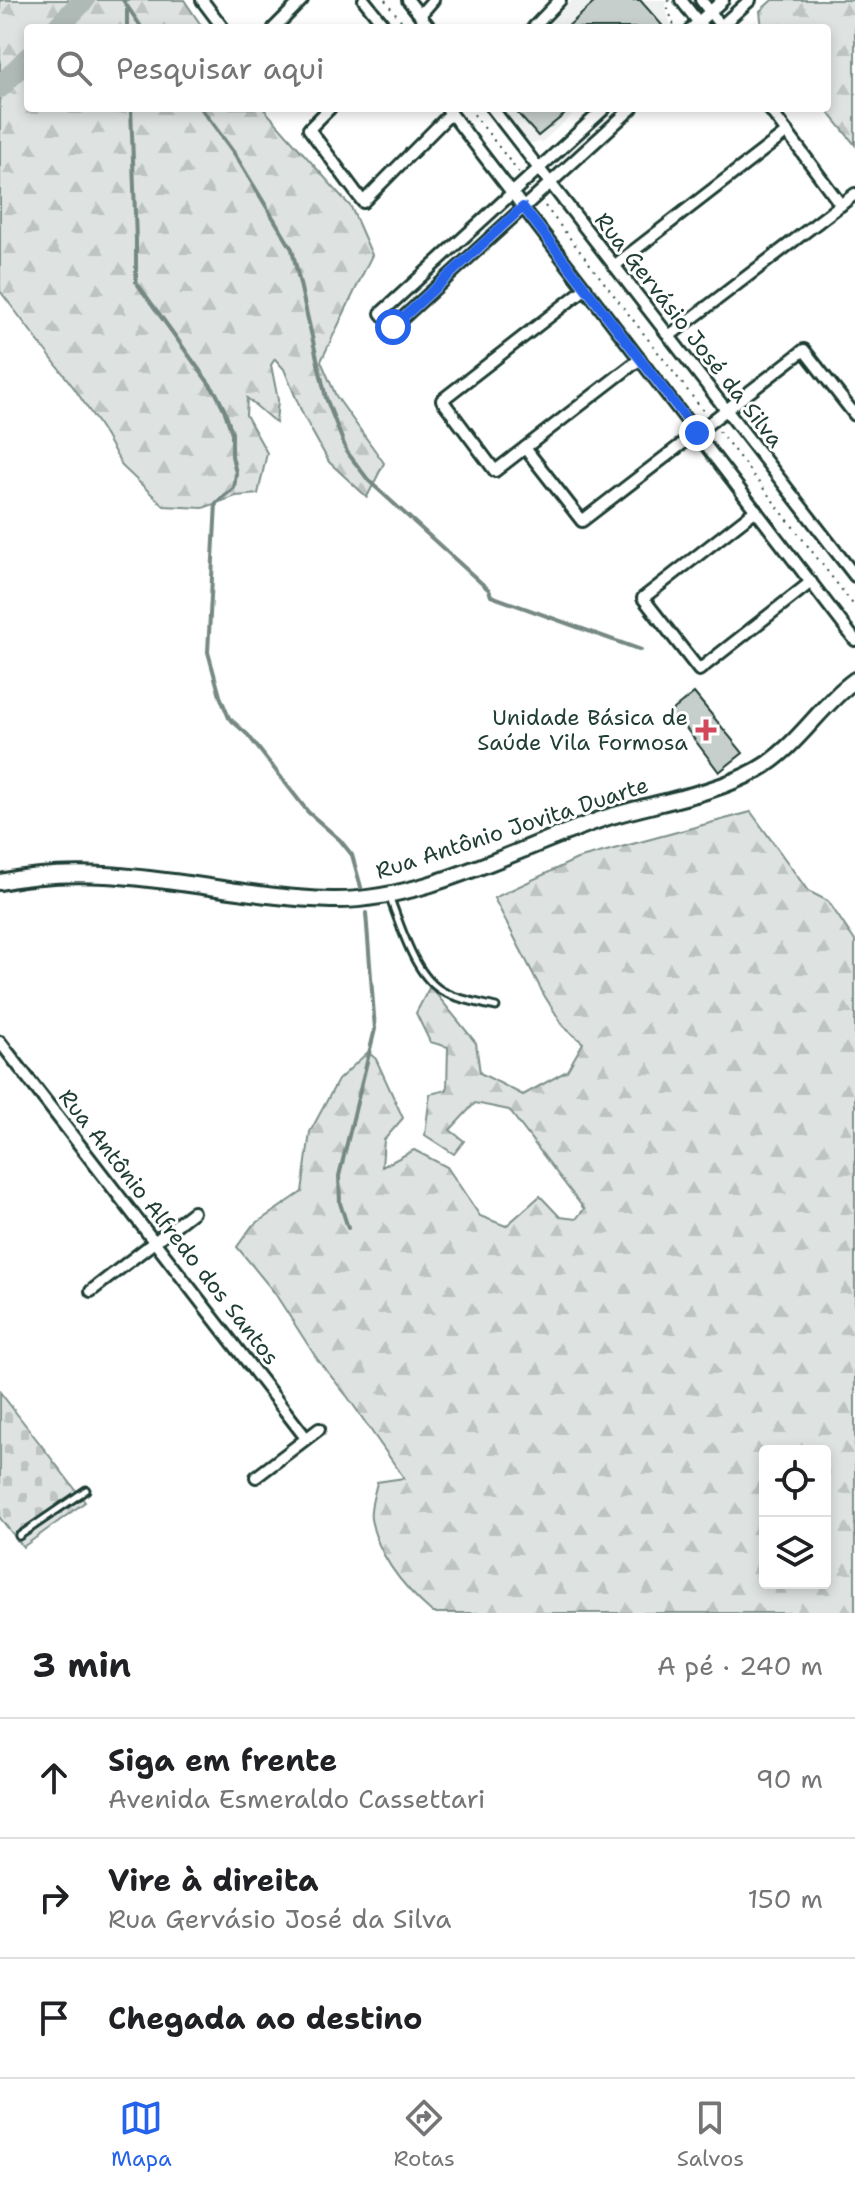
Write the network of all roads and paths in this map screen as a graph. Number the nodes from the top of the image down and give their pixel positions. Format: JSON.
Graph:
{"nodes":[{"id":1,"x":202,"y":0,"type":"edge"},
{"id":2,"x":302,"y":0,"type":"edge"},
{"id":3,"x":364,"y":0,"type":"edge"},
{"id":4,"x":385,"y":0,"type":"edge"},
{"id":5,"x":408,"y":0,"type":"edge"},
{"id":6,"x":433,"y":0,"type":"edge"},
{"id":7,"x":560,"y":0,"type":"edge"},
{"id":8,"x":669,"y":0,"type":"edge"},
{"id":9,"x":699,"y":0,"type":"edge"},
{"id":10,"x":723,"y":0,"type":"edge"},
{"id":11,"x":750,"y":0,"type":"edge"},
{"id":12,"x":684,"y":3,"type":"edge"},
{"id":13,"x":710,"y":12,"type":"junction"},
{"id":14,"x":420,"y":15,"type":"junction"},
{"id":15,"x":220,"y":24,"type":"edge"},
{"id":16,"x":278,"y":24,"type":"edge"},
{"id":17,"x":383,"y":24,"type":"edge"},
{"id":18,"x":404,"y":24,"type":"edge"},
{"id":19,"x":427,"y":24,"type":"edge"},
{"id":20,"x":537,"y":24,"type":"edge"},
{"id":21,"x":674,"y":24,"type":"edge"},
{"id":22,"x":697,"y":24,"type":"edge"},
{"id":23,"x":700,"y":24,"type":"edge"},
{"id":24,"x":719,"y":24,"type":"edge"},
{"id":25,"x":724,"y":24,"type":"edge"},
{"id":26,"x":326,"y":112,"type":"edge"},
{"id":27,"x":447,"y":112,"type":"edge"},
{"id":28,"x":451,"y":112,"type":"edge"},
{"id":29,"x":472,"y":112,"type":"edge"},
{"id":30,"x":495,"y":112,"type":"edge"},
{"id":31,"x":601,"y":112,"type":"edge"},
{"id":32,"x":628,"y":112,"type":"edge"},
{"id":33,"x":772,"y":112,"type":"edge"},
{"id":34,"x":787,"y":132,"type":"junction"},
{"id":35,"x":539,"y":169,"type":"junction"},
{"id":36,"x":525,"y":181,"type":"junction"},
{"id":37,"x":550,"y":183,"type":"junction"},
{"id":38,"x":513,"y":193,"type":"junction"},
{"id":39,"x":855,"y":194,"type":"edge"},
{"id":40,"x":536,"y":196,"type":"junction"},
{"id":41,"x":841,"y":205,"type":"junction"},
{"id":42,"x":523,"y":207,"type":"junction"},
{"id":43,"x":614,"y":266,"type":"junction"},
{"id":44,"x":586,"y":288,"type":"junction"},
{"id":45,"x":669,"y":336,"type":"junction"},
{"id":46,"x":640,"y":359,"type":"junction"},
{"id":47,"x":726,"y":410,"type":"junction"},
{"id":48,"x":855,"y":415,"type":"edge"},
{"id":49,"x":711,"y":421,"type":"junction"},
{"id":50,"x":697,"y":433,"type":"junction"},
{"id":51,"x":525,"y":448,"type":"junction"},
{"id":52,"x":756,"y":510,"type":"junction"},
{"id":53,"x":855,"y":576,"type":"edge"},
{"id":54,"x":811,"y":582,"type":"junction"},
{"id":55,"x":855,"y":607,"type":"edge"},
{"id":56,"x":855,"y":640,"type":"edge"},
{"id":57,"x":855,"y":680,"type":"edge"},
{"id":58,"x":0,"y":882,"type":"edge"},
{"id":59,"x":388,"y":896,"type":"junction"},
{"id":60,"x":496,"y":1007,"type":"dead end"},
{"id":61,"x":0,"y":1042,"type":"edge"},
{"id":62,"x":193,"y":1212,"type":"dead end"},
{"id":63,"x":156,"y":1241,"type":"junction"},
{"id":64,"x":91,"y":1291,"type":"dead end"},
{"id":65,"x":319,"y":1429,"type":"dead end"},
{"id":66,"x":306,"y":1438,"type":"junction"},
{"id":67,"x":256,"y":1477,"type":"dead end"},
{"id":68,"x":86,"y":1490,"type":"dead end"},
{"id":69,"x":19,"y":1536,"type":"dead end"}],
"edges":[{"from":1,"to":15,"type":"street"},
{"from":2,"to":16,"type":"street"},
{"from":3,"to":17,"type":"street"},
{"from":4,"to":18,"type":"path"},
{"from":5,"to":14,"type":"street"},
{"from":6,"to":14,"type":"street"},
{"from":7,"to":20,"type":"street"},
{"from":8,"to":21,"type":"path"},
{"from":9,"to":12,"type":"street"},
{"from":9,"to":13,"type":"street"},
{"from":10,"to":13,"type":"street"},
{"from":11,"to":25,"type":"street"},
{"from":12,"to":22,"type":"street"},
{"from":13,"to":23,"type":"street"},
{"from":13,"to":24,"type":"street"},
{"from":14,"to":19,"type":"street"},
{"from":26,"to":27,"type":"street"},
{"from":28,"to":38,"type":"street"},
{"from":29,"to":36,"type":"path"},
{"from":30,"to":35,"type":"street","name":"Rua Gervásio José da Silva"},
{"from":31,"to":35,"type":"street"},
{"from":32,"to":37,"type":"street"},
{"from":33,"to":34,"type":"street"},
{"from":34,"to":41,"type":"street"},
{"from":34,"to":43,"type":"street"},
{"from":35,"to":36,"type":"street"},
{"from":35,"to":37,"type":"street","name":"Rua Gervásio José da Silva"},
{"from":36,"to":38,"type":"street"},
{"from":37,"to":40,"type":"street"},
{"from":37,"to":43,"type":"street","name":"Rua Gervásio José da Silva"},
{"from":38,"to":42,"type":"street"},
{"from":38,"to":42,"type":"street"},
{"from":39,"to":41,"type":"street"},
{"from":40,"to":42,"type":"street"},
{"from":40,"to":49,"type":"path"},
{"from":41,"to":45,"type":"street"},
{"from":42,"to":44,"type":"street"},
{"from":43,"to":45,"type":"street","name":"Rua Gervásio José da Silva"},
{"from":44,"to":46,"type":"street"},
{"from":44,"to":51,"type":"street"},
{"from":45,"to":47,"type":"street","name":"Rua Gervásio José da Silva"},
{"from":46,"to":50,"type":"street"},
{"from":46,"to":51,"type":"street"},
{"from":47,"to":48,"type":"street"},
{"from":47,"to":49,"type":"street"},
{"from":47,"to":53,"type":"street","name":"Rua Gervásio José da Silva"},
{"from":49,"to":50,"type":"street"},
{"from":49,"to":55,"type":"path"},
{"from":50,"to":51,"type":"street"},
{"from":50,"to":52,"type":"street"},
{"from":52,"to":54,"type":"street"},
{"from":52,"to":54,"type":"street"},
{"from":54,"to":56,"type":"street"},
{"from":57,"to":59,"type":"main road","name":"Rua Antônio Jovita Duarte"},
{"from":58,"to":59,"type":"main road","name":"Rua Antônio Jovita Duarte"},
{"from":59,"to":60,"type":"lane"},
{"from":61,"to":63,"type":"street","name":"Rua Antônio Alfredo dos Santos"},
{"from":62,"to":63,"type":"street"},
{"from":63,"to":64,"type":"street"},
{"from":63,"to":66,"type":"street","name":"Rua Antônio Alfredo dos Santos"},
{"from":65,"to":66,"type":"street"},
{"from":66,"to":67,"type":"street"},
{"from":68,"to":69,"type":"lane"}]}
